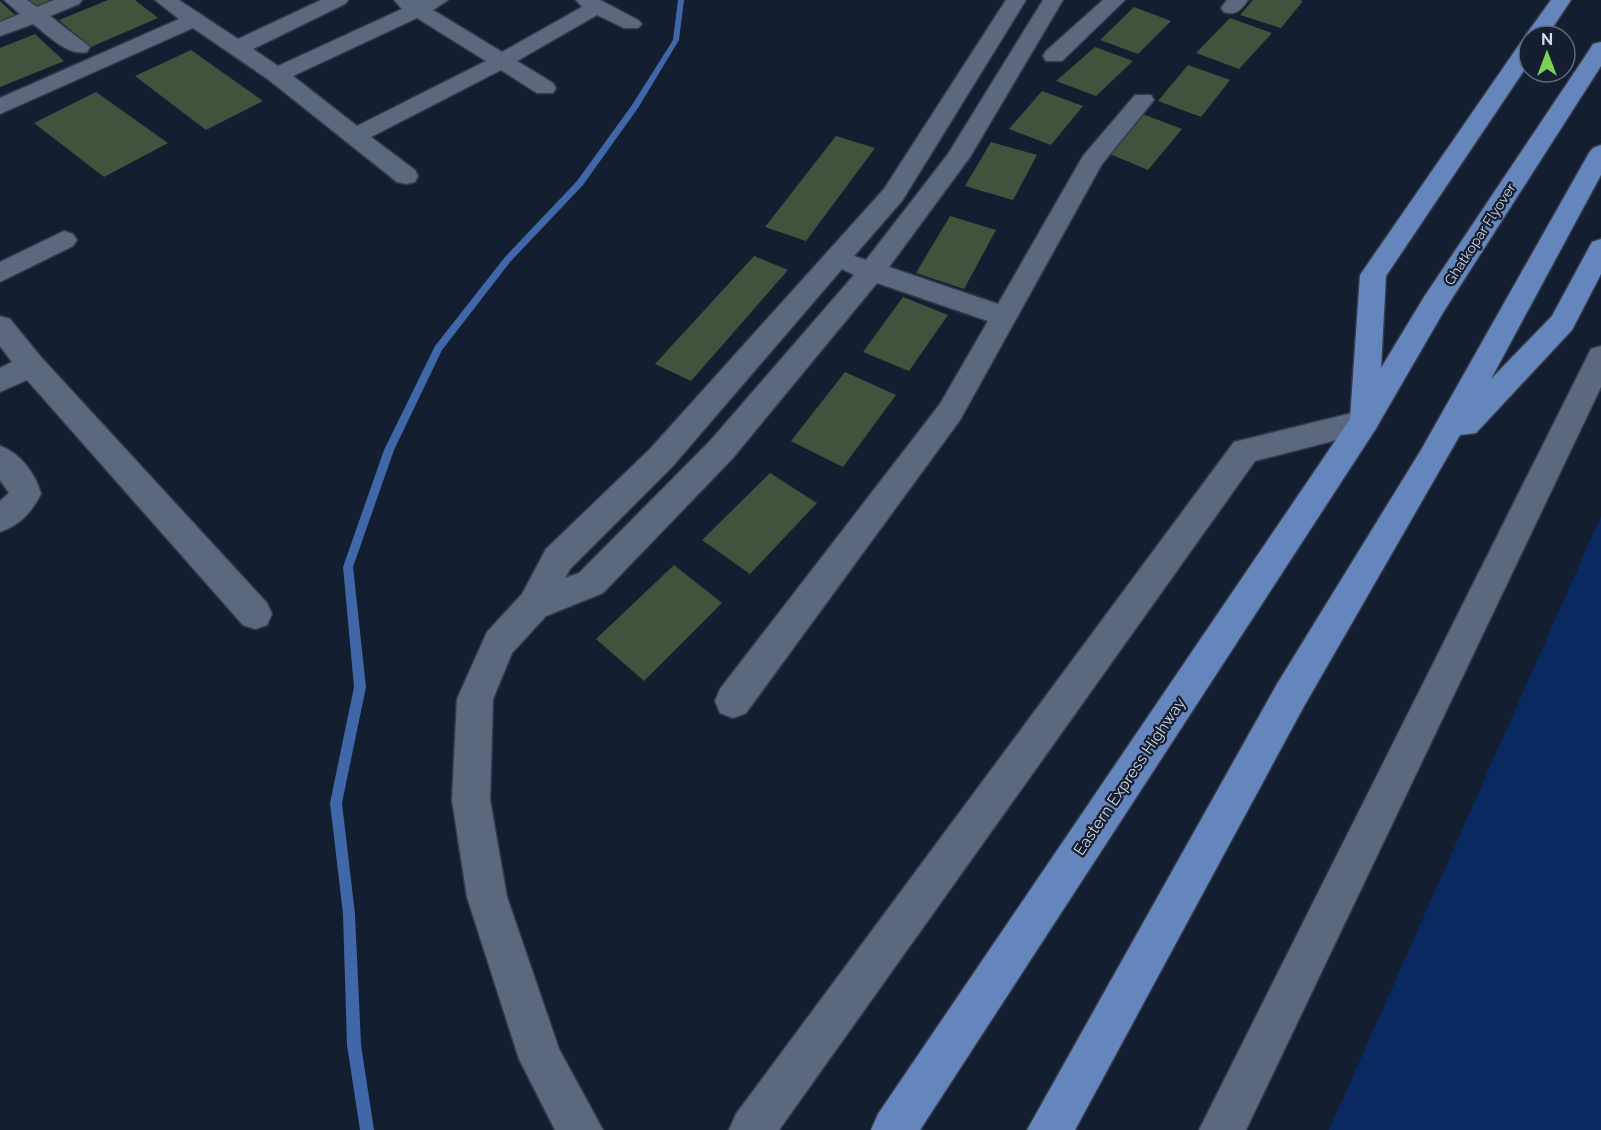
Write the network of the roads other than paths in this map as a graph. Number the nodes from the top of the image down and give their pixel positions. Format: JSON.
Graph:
{"nodes":[{"id":1,"x":14,"y":0,"type":"edge"},
{"id":2,"x":72,"y":0,"type":"edge"},
{"id":3,"x":165,"y":0,"type":"edge"},
{"id":4,"x":338,"y":0,"type":"edge"},
{"id":5,"x":438,"y":0,"type":"edge"},
{"id":6,"x":1016,"y":0,"type":"edge"},
{"id":7,"x":1053,"y":0,"type":"edge"},
{"id":8,"x":1115,"y":0,"type":"edge"},
{"id":9,"x":1561,"y":0,"type":"edge"},
{"id":10,"x":592,"y":3,"type":"edge"},
{"id":11,"x":410,"y":5,"type":"edge"},
{"id":12,"x":35,"y":15,"type":"junction"},
{"id":13,"x":195,"y":19,"type":"junction"},
{"id":14,"x":632,"y":24,"type":"dead end"},
{"id":15,"x":1544,"y":24,"type":"edge"},
{"id":16,"x":0,"y":30,"type":"edge"},
{"id":17,"x":79,"y":47,"type":"dead end"},
{"id":18,"x":237,"y":48,"type":"junction"},
{"id":19,"x":1601,"y":49,"type":"edge"},
{"id":20,"x":1054,"y":56,"type":"dead end"},
{"id":21,"x":501,"y":61,"type":"junction"},
{"id":22,"x":1517,"y":65,"type":"edge"},
{"id":23,"x":277,"y":75,"type":"junction"},
{"id":24,"x":545,"y":88,"type":"dead end"},
{"id":25,"x":1143,"y":100,"type":"dead end"},
{"id":26,"x":0,"y":107,"type":"edge"},
{"id":27,"x":355,"y":136,"type":"junction"},
{"id":28,"x":1601,"y":153,"type":"edge"},
{"id":29,"x":406,"y":177,"type":"dead end"},
{"id":30,"x":64,"y":240,"type":"dead end"},
{"id":31,"x":1601,"y":248,"type":"edge"},
{"id":32,"x":836,"y":259,"type":"junction"},
{"id":33,"x":872,"y":272,"type":"junction"},
{"id":34,"x":0,"y":273,"type":"edge"},
{"id":35,"x":1004,"y":316,"type":"junction"},
{"id":36,"x":0,"y":326,"type":"edge"},
{"id":37,"x":1601,"y":357,"type":"edge"},
{"id":38,"x":31,"y":365,"type":"junction"},
{"id":39,"x":0,"y":381,"type":"edge"},
{"id":40,"x":1364,"y":422,"type":"junction"},
{"id":41,"x":0,"y":458,"type":"edge"},
{"id":42,"x":1432,"y":459,"type":"junction"},
{"id":43,"x":0,"y":519,"type":"edge"},
{"id":44,"x":534,"y":605,"type":"junction"},
{"id":45,"x":255,"y":614,"type":"dead end"},
{"id":46,"x":733,"y":700,"type":"dead end"},
{"id":47,"x":580,"y":1130,"type":"edge"},
{"id":48,"x":752,"y":1130,"type":"edge"},
{"id":49,"x":894,"y":1130,"type":"edge"},
{"id":50,"x":1050,"y":1130,"type":"edge"},
{"id":51,"x":1222,"y":1130,"type":"edge"}],
"edges":[{"from":1,"to":12,"type":"street"},
{"from":2,"to":12,"type":"street"},
{"from":3,"to":13,"type":"street"},
{"from":4,"to":18,"type":"street"},
{"from":5,"to":11,"type":"street"},
{"from":6,"to":32,"type":"street"},
{"from":7,"to":33,"type":"street"},
{"from":8,"to":20,"type":"street"},
{"from":9,"to":15,"type":"highway"},
{"from":10,"to":14,"type":"street"},
{"from":10,"to":21,"type":"street"},
{"from":11,"to":21,"type":"street"},
{"from":11,"to":23,"type":"street"},
{"from":12,"to":16,"type":"street"},
{"from":12,"to":17,"type":"street"},
{"from":13,"to":18,"type":"street"},
{"from":13,"to":26,"type":"street"},
{"from":18,"to":23,"type":"street"},
{"from":19,"to":40,"type":"highway","name":"Ghatkopar Flyover"},
{"from":21,"to":24,"type":"street"},
{"from":21,"to":27,"type":"street"},
{"from":22,"to":40,"type":"highway"},
{"from":23,"to":27,"type":"street"},
{"from":25,"to":35,"type":"street"},
{"from":27,"to":29,"type":"street"},
{"from":28,"to":42,"type":"highway"},
{"from":30,"to":34,"type":"street"},
{"from":31,"to":42,"type":"highway"},
{"from":32,"to":33,"type":"street"},
{"from":32,"to":44,"type":"street"},
{"from":33,"to":35,"type":"street"},
{"from":33,"to":44,"type":"street"},
{"from":35,"to":46,"type":"street"},
{"from":36,"to":38,"type":"street"},
{"from":37,"to":51,"type":"street"},
{"from":38,"to":39,"type":"street"},
{"from":38,"to":45,"type":"street"},
{"from":40,"to":48,"type":"street"},
{"from":40,"to":49,"type":"highway","name":"Eastern Express Highway"},
{"from":41,"to":43,"type":"street"},
{"from":42,"to":50,"type":"highway"},
{"from":44,"to":47,"type":"street"}]}
